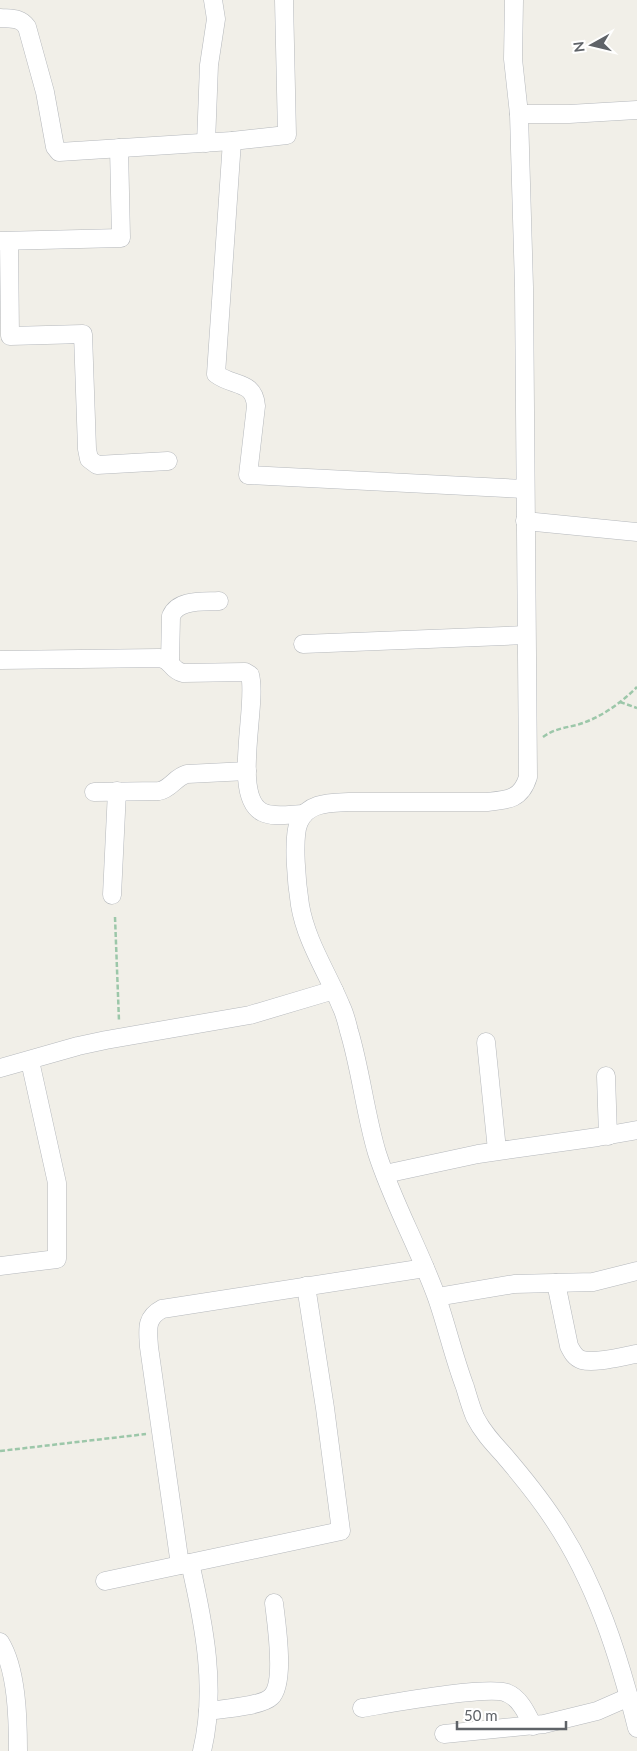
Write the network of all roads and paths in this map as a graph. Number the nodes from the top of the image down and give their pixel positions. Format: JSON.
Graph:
{"nodes":[{"id":1,"x":213,"y":0,"type":"edge"},
{"id":2,"x":284,"y":0,"type":"edge"},
{"id":3,"x":514,"y":0,"type":"edge"},
{"id":4,"x":0,"y":18,"type":"edge"},
{"id":5,"x":637,"y":110,"type":"edge"},
{"id":6,"x":519,"y":114,"type":"junction"},
{"id":7,"x":232,"y":141,"type":"junction"},
{"id":8,"x":206,"y":142,"type":"junction"},
{"id":9,"x":119,"y":148,"type":"junction"},
{"id":10,"x":4,"y":242,"type":"edge"},
{"id":11,"x":168,"y":461,"type":"dead end"},
{"id":12,"x":525,"y":489,"type":"junction"},
{"id":13,"x":526,"y":522,"type":"junction"},
{"id":14,"x":637,"y":532,"type":"edge"},
{"id":15,"x":219,"y":601,"type":"dead end"},
{"id":16,"x":526,"y":635,"type":"junction"},
{"id":17,"x":303,"y":644,"type":"dead end"},
{"id":18,"x":0,"y":660,"type":"edge"},
{"id":19,"x":170,"y":662,"type":"junction"},
{"id":20,"x":637,"y":686,"type":"edge"},
{"id":21,"x":620,"y":702,"type":"junction"},
{"id":22,"x":637,"y":708,"type":"edge"},
{"id":23,"x":528,"y":749,"type":"junction"},
{"id":24,"x":247,"y":771,"type":"junction"},
{"id":25,"x":117,"y":791,"type":"junction"},
{"id":26,"x":94,"y":792,"type":"dead end"},
{"id":27,"x":304,"y":814,"type":"junction"},
{"id":28,"x":112,"y":895,"type":"dead end"},
{"id":29,"x":115,"y":917,"type":"dead end"},
{"id":30,"x":334,"y":990,"type":"junction"},
{"id":31,"x":121,"y":1038,"type":"junction"},
{"id":32,"x":486,"y":1042,"type":"dead end"},
{"id":33,"x":30,"y":1061,"type":"junction"},
{"id":34,"x":0,"y":1068,"type":"edge"},
{"id":35,"x":606,"y":1076,"type":"dead end"},
{"id":36,"x":637,"y":1130,"type":"edge"},
{"id":37,"x":608,"y":1136,"type":"junction"},
{"id":38,"x":497,"y":1150,"type":"junction"},
{"id":39,"x":384,"y":1174,"type":"junction"},
{"id":40,"x":0,"y":1266,"type":"edge"},
{"id":41,"x":425,"y":1268,"type":"junction"},
{"id":42,"x":637,"y":1272,"type":"edge"},
{"id":43,"x":556,"y":1284,"type":"junction"},
{"id":44,"x":306,"y":1286,"type":"junction"},
{"id":45,"x":437,"y":1297,"type":"junction"},
{"id":46,"x":637,"y":1354,"type":"edge"},
{"id":47,"x":160,"y":1432,"type":"junction"},
{"id":48,"x":0,"y":1451,"type":"edge"},
{"id":49,"x":185,"y":1564,"type":"junction"},
{"id":50,"x":105,"y":1581,"type":"dead end"},
{"id":51,"x":274,"y":1603,"type":"dead end"},
{"id":52,"x":0,"y":1642,"type":"edge"},
{"id":53,"x":629,"y":1697,"type":"junction"},
{"id":54,"x":362,"y":1708,"type":"dead end"},
{"id":55,"x":208,"y":1711,"type":"junction"},
{"id":56,"x":533,"y":1726,"type":"junction"},
{"id":57,"x":637,"y":1728,"type":"edge"},
{"id":58,"x":444,"y":1734,"type":"dead end"},
{"id":59,"x":18,"y":1751,"type":"edge"},
{"id":60,"x":202,"y":1751,"type":"edge"}],
"edges":[{"from":1,"to":8,"type":"street"},
{"from":2,"to":7,"type":"street"},
{"from":3,"to":6,"type":"street"},
{"from":4,"to":9,"type":"street"},
{"from":5,"to":6,"type":"street"},
{"from":6,"to":12,"type":"street"},
{"from":7,"to":8,"type":"street"},
{"from":7,"to":12,"type":"street"},
{"from":8,"to":9,"type":"street"},
{"from":9,"to":10,"type":"street"},
{"from":10,"to":11,"type":"street"},
{"from":12,"to":13,"type":"street"},
{"from":13,"to":14,"type":"street"},
{"from":13,"to":16,"type":"street"},
{"from":15,"to":19,"type":"street"},
{"from":16,"to":17,"type":"street"},
{"from":16,"to":23,"type":"street"},
{"from":18,"to":19,"type":"street"},
{"from":19,"to":24,"type":"street"},
{"from":20,"to":21,"type":"path"},
{"from":21,"to":22,"type":"path"},
{"from":21,"to":23,"type":"path"},
{"from":23,"to":27,"type":"street"},
{"from":24,"to":25,"type":"street"},
{"from":24,"to":27,"type":"street"},
{"from":25,"to":26,"type":"street"},
{"from":25,"to":28,"type":"street"},
{"from":27,"to":30,"type":"street"},
{"from":29,"to":31,"type":"path"},
{"from":30,"to":31,"type":"street"},
{"from":30,"to":39,"type":"street"},
{"from":31,"to":33,"type":"street"},
{"from":32,"to":38,"type":"street"},
{"from":33,"to":34,"type":"street"},
{"from":33,"to":40,"type":"street"},
{"from":35,"to":37,"type":"street"},
{"from":36,"to":37,"type":"street"},
{"from":37,"to":38,"type":"street"},
{"from":38,"to":39,"type":"street"},
{"from":39,"to":41,"type":"street"},
{"from":41,"to":44,"type":"street"},
{"from":41,"to":45,"type":"street"},
{"from":42,"to":43,"type":"street"},
{"from":43,"to":45,"type":"street"},
{"from":43,"to":46,"type":"street"},
{"from":44,"to":47,"type":"street"},
{"from":44,"to":49,"type":"street"},
{"from":45,"to":53,"type":"street"},
{"from":47,"to":48,"type":"path"},
{"from":47,"to":49,"type":"street"},
{"from":49,"to":50,"type":"street"},
{"from":49,"to":55,"type":"street"},
{"from":51,"to":55,"type":"street"},
{"from":52,"to":59,"type":"street"},
{"from":53,"to":56,"type":"street"},
{"from":53,"to":57,"type":"street"},
{"from":54,"to":56,"type":"street"},
{"from":55,"to":60,"type":"street"},
{"from":56,"to":58,"type":"street"}]}
